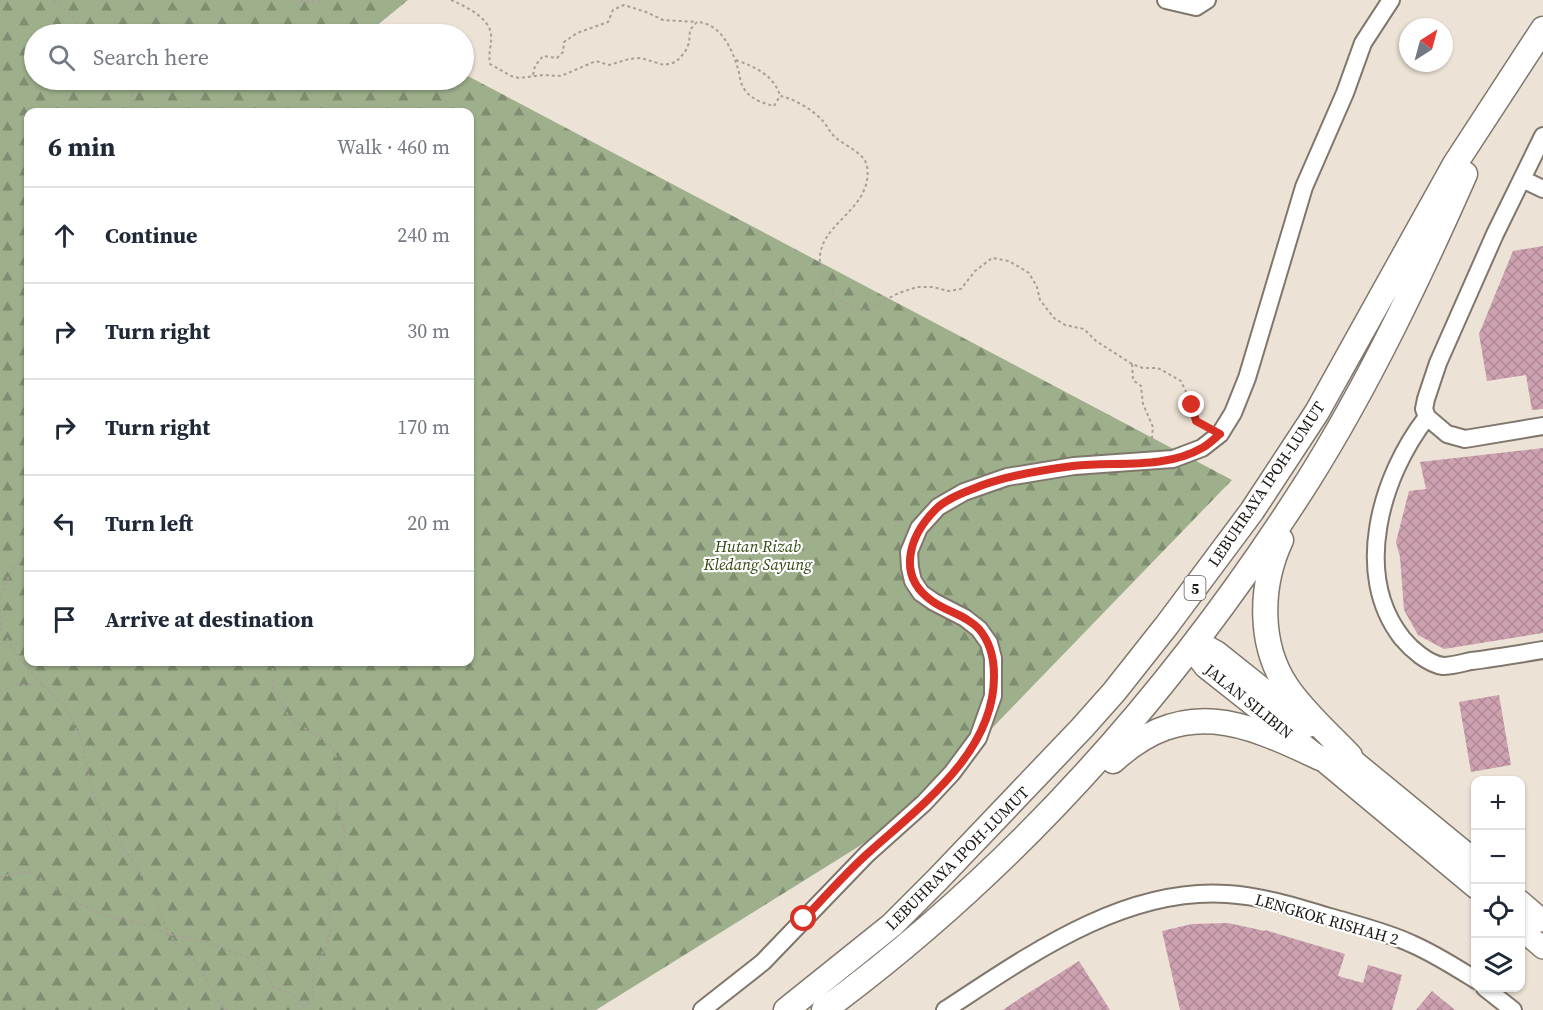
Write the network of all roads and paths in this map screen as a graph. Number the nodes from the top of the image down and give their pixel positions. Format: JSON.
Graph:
{"nodes":[{"id":1,"x":54,"y":0,"type":"edge"},
{"id":2,"x":294,"y":0,"type":"edge"},
{"id":3,"x":325,"y":0,"type":"edge"},
{"id":4,"x":451,"y":0,"type":"edge"},
{"id":5,"x":1166,"y":0,"type":"edge"},
{"id":6,"x":1391,"y":0,"type":"edge"},
{"id":7,"x":1196,"y":2,"type":"edge"},
{"id":8,"x":697,"y":22,"type":"junction"},
{"id":9,"x":80,"y":24,"type":"edge"},
{"id":10,"x":1543,"y":29,"type":"edge"},
{"id":11,"x":735,"y":60,"type":"junction"},
{"id":12,"x":533,"y":76,"type":"junction"},
{"id":13,"x":1505,"y":88,"type":"junction"},
{"id":14,"x":130,"y":90,"type":"edge"},
{"id":15,"x":780,"y":96,"type":"junction"},
{"id":16,"x":132,"y":108,"type":"edge"},
{"id":17,"x":1543,"y":136,"type":"edge"},
{"id":18,"x":1522,"y":179,"type":"junction"},
{"id":19,"x":1543,"y":189,"type":"edge"},
{"id":20,"x":1132,"y":364,"type":"junction"},
{"id":21,"x":1317,"y":412,"type":"junction"},
{"id":22,"x":1427,"y":417,"type":"junction"},
{"id":23,"x":1543,"y":426,"type":"edge"},
{"id":24,"x":1220,"y":434,"type":"junction"},
{"id":25,"x":1149,"y":462,"type":"junction"},
{"id":26,"x":1310,"y":478,"type":"junction"},
{"id":27,"x":24,"y":555,"type":"edge"},
{"id":28,"x":0,"y":596,"type":"edge"},
{"id":29,"x":0,"y":604,"type":"edge"},
{"id":30,"x":1193,"y":646,"type":"junction"},
{"id":31,"x":1543,"y":650,"type":"edge"},
{"id":32,"x":24,"y":664,"type":"edge"},
{"id":33,"x":26,"y":666,"type":"edge"},
{"id":34,"x":273,"y":666,"type":"edge"},
{"id":35,"x":43,"y":685,"type":"junction"},
{"id":36,"x":0,"y":692,"type":"edge"},
{"id":37,"x":1350,"y":756,"type":"junction"},
{"id":38,"x":1320,"y":758,"type":"junction"},
{"id":39,"x":1041,"y":823,"type":"junction"},
{"id":40,"x":1471,"y":857,"type":"edge"},
{"id":41,"x":0,"y":878,"type":"edge"},
{"id":42,"x":1471,"y":884,"type":"edge"},
{"id":43,"x":1525,"y":905,"type":"edge"},
{"id":44,"x":1543,"y":921,"type":"edge"},
{"id":45,"x":892,"y":925,"type":"junction"},
{"id":46,"x":1525,"y":932,"type":"edge"},
{"id":47,"x":168,"y":934,"type":"junction"},
{"id":48,"x":1543,"y":948,"type":"edge"},
{"id":49,"x":1471,"y":978,"type":"edge"},
{"id":50,"x":1491,"y":992,"type":"edge"},
{"id":51,"x":303,"y":1005,"type":"junction"},
{"id":52,"x":227,"y":1010,"type":"edge"},
{"id":53,"x":300,"y":1010,"type":"edge"},
{"id":54,"x":702,"y":1010,"type":"edge"},
{"id":55,"x":786,"y":1010,"type":"edge"},
{"id":56,"x":824,"y":1010,"type":"edge"},
{"id":57,"x":945,"y":1010,"type":"edge"},
{"id":58,"x":1513,"y":1010,"type":"edge"}],
"edges":[{"from":1,"to":9,"type":"path"},
{"from":2,"to":3,"type":"path"},
{"from":4,"to":12,"type":"path"},
{"from":5,"to":7,"type":"street"},
{"from":6,"to":24,"type":"street"},
{"from":8,"to":11,"type":"path"},
{"from":8,"to":12,"type":"path"},
{"from":8,"to":12,"type":"path"},
{"from":10,"to":13,"type":"highway","name":"LEBUHRAYA IPOH-LUMUT","number":"5"},
{"from":11,"to":15,"type":"path"},
{"from":11,"to":15,"type":"path"},
{"from":13,"to":21,"type":"highway","name":"LEBUHRAYA IPOH-LUMUT","number":"5"},
{"from":13,"to":26,"type":"highway","name":"LEBUHRAYA IPOH-LUMUT","number":"5"},
{"from":14,"to":16,"type":"path"},
{"from":15,"to":20,"type":"path"},
{"from":17,"to":18,"type":"street"},
{"from":18,"to":19,"type":"street"},
{"from":18,"to":22,"type":"street"},
{"from":20,"to":24,"type":"path"},
{"from":20,"to":25,"type":"path"},
{"from":21,"to":30,"type":"highway"},
{"from":21,"to":45,"type":"highway","name":"LEBUHRAYA IPOH-LUMUT","number":"5"},
{"from":22,"to":23,"type":"street"},
{"from":22,"to":31,"type":"street"},
{"from":24,"to":25,"type":"street"},
{"from":25,"to":54,"type":"street"},
{"from":26,"to":30,"type":"highway","name":"LEBUHRAYA IPOH-LUMUT","number":"5"},
{"from":26,"to":37,"type":"highway"},
{"from":27,"to":28,"type":"path"},
{"from":29,"to":32,"type":"path"},
{"from":30,"to":37,"type":"main road","name":"JALAN SILIBIN"},
{"from":30,"to":38,"type":"main road","name":"JALAN SILIBIN"},
{"from":30,"to":39,"type":"highway","name":"LEBUHRAYA IPOH-LUMUT","number":"5"},
{"from":30,"to":45,"type":"highway"},
{"from":33,"to":35,"type":"path"},
{"from":34,"to":51,"type":"path"},
{"from":35,"to":36,"type":"path"},
{"from":35,"to":47,"type":"path"},
{"from":37,"to":40,"type":"main road","name":"JALAN SILIBIN"},
{"from":38,"to":39,"type":"highway"},
{"from":38,"to":42,"type":"main road","name":"JALAN SILIBIN"},
{"from":39,"to":56,"type":"highway","name":"LEBUHRAYA IPOH-LUMUT","number":"5"},
{"from":41,"to":47,"type":"path"},
{"from":43,"to":44,"type":"main road"},
{"from":45,"to":55,"type":"highway","name":"LEBUHRAYA IPOH-LUMUT","number":"5"},
{"from":46,"to":48,"type":"main road"},
{"from":47,"to":51,"type":"path"},
{"from":47,"to":52,"type":"path"},
{"from":49,"to":57,"type":"street","name":"LENGKOK RISHAH 2"},
{"from":50,"to":58,"type":"street"},
{"from":51,"to":53,"type":"path"}]}
